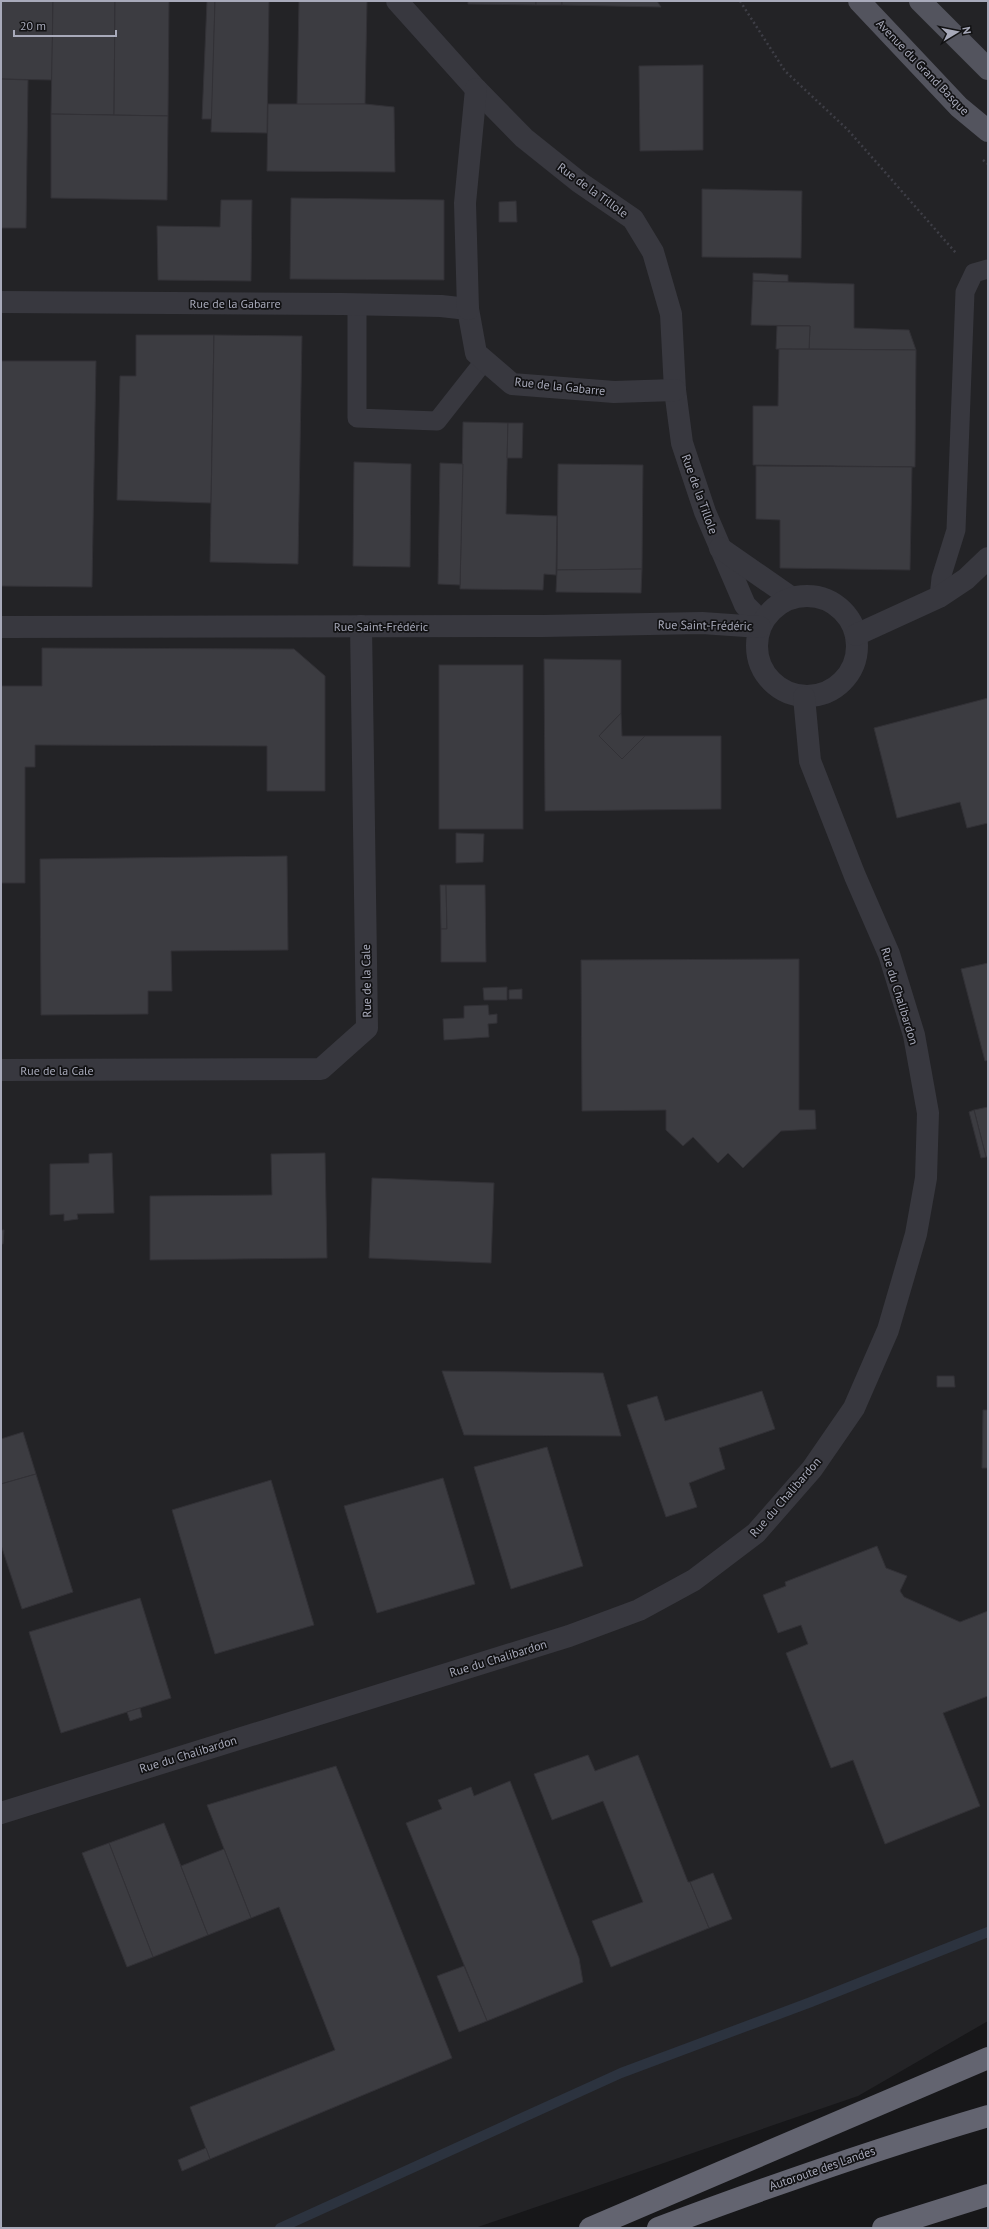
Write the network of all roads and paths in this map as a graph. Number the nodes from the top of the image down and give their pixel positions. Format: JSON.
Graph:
{"nodes":[{"id":1,"x":397,"y":1,"type":"edge"},
{"id":2,"x":740,"y":1,"type":"edge"},
{"id":3,"x":859,"y":1,"type":"edge"},
{"id":4,"x":920,"y":1,"type":"edge"},
{"id":5,"x":988,"y":69,"type":"edge"},
{"id":6,"x":476,"y":89,"type":"junction"},
{"id":7,"x":988,"y":131,"type":"edge"},
{"id":8,"x":981,"y":271,"type":"edge"},
{"id":9,"x":1,"y":302,"type":"edge"},
{"id":10,"x":357,"y":305,"type":"junction"},
{"id":11,"x":468,"y":309,"type":"junction"},
{"id":12,"x":485,"y":360,"type":"junction"},
{"id":13,"x":674,"y":390,"type":"junction"},
{"id":14,"x":720,"y":548,"type":"junction"},
{"id":15,"x":988,"y":558,"type":"edge"},
{"id":16,"x":939,"y":597,"type":"junction"},
{"id":17,"x":792,"y":598,"type":"junction"},
{"id":18,"x":761,"y":624,"type":"junction"},
{"id":19,"x":361,"y":626,"type":"junction"},
{"id":20,"x":1,"y":628,"type":"edge"},
{"id":21,"x":856,"y":634,"type":"junction"},
{"id":22,"x":804,"y":697,"type":"junction"},
{"id":23,"x":1,"y":1070,"type":"edge"},
{"id":24,"x":1,"y":1812,"type":"edge"},
{"id":25,"x":988,"y":2058,"type":"edge"},
{"id":26,"x":988,"y":2116,"type":"edge"},
{"id":27,"x":988,"y":2196,"type":"edge"},
{"id":28,"x":590,"y":2228,"type":"edge"},
{"id":29,"x":658,"y":2228,"type":"edge"},
{"id":30,"x":883,"y":2228,"type":"edge"}],
"edges":[{"from":1,"to":6,"type":"street","name":"Rue de la Tillole"},
{"from":2,"to":8,"type":"path"},
{"from":3,"to":7,"type":"main road","name":"Avenue du Grand Basque"},
{"from":4,"to":5,"type":"main road"},
{"from":6,"to":11,"type":"street","name":"Rue de la Gabarre"},
{"from":6,"to":13,"type":"street","name":"Rue de la Tillole"},
{"from":8,"to":16,"type":"lane"},
{"from":9,"to":10,"type":"street","name":"Rue de la Gabarre"},
{"from":10,"to":11,"type":"street","name":"Rue de la Gabarre"},
{"from":10,"to":12,"type":"lane"},
{"from":11,"to":12,"type":"street","name":"Rue de la Gabarre"},
{"from":12,"to":13,"type":"street","name":"Rue de la Gabarre"},
{"from":13,"to":14,"type":"street","name":"Rue de la Tillole"},
{"from":14,"to":17,"type":"street","name":"Rue de la Tillole"},
{"from":14,"to":18,"type":"street","name":"Rue de la Tillole"},
{"from":15,"to":16,"type":"street"},
{"from":16,"to":21,"type":"street"},
{"from":17,"to":18,"type":"street"},
{"from":17,"to":21,"type":"street"},
{"from":18,"to":19,"type":"street","name":"Rue Saint-Frédéric"},
{"from":18,"to":22,"type":"street"},
{"from":19,"to":20,"type":"street","name":"Rue Saint-Frédéric"},
{"from":19,"to":23,"type":"street","name":"Rue de la Cale"},
{"from":21,"to":22,"type":"street"},
{"from":22,"to":24,"type":"street","name":"Rue du Chalibardon"},
{"from":25,"to":28,"type":"highway"},
{"from":26,"to":29,"type":"highway","name":"Autoroute des Landes"},
{"from":27,"to":30,"type":"highway"}]}
